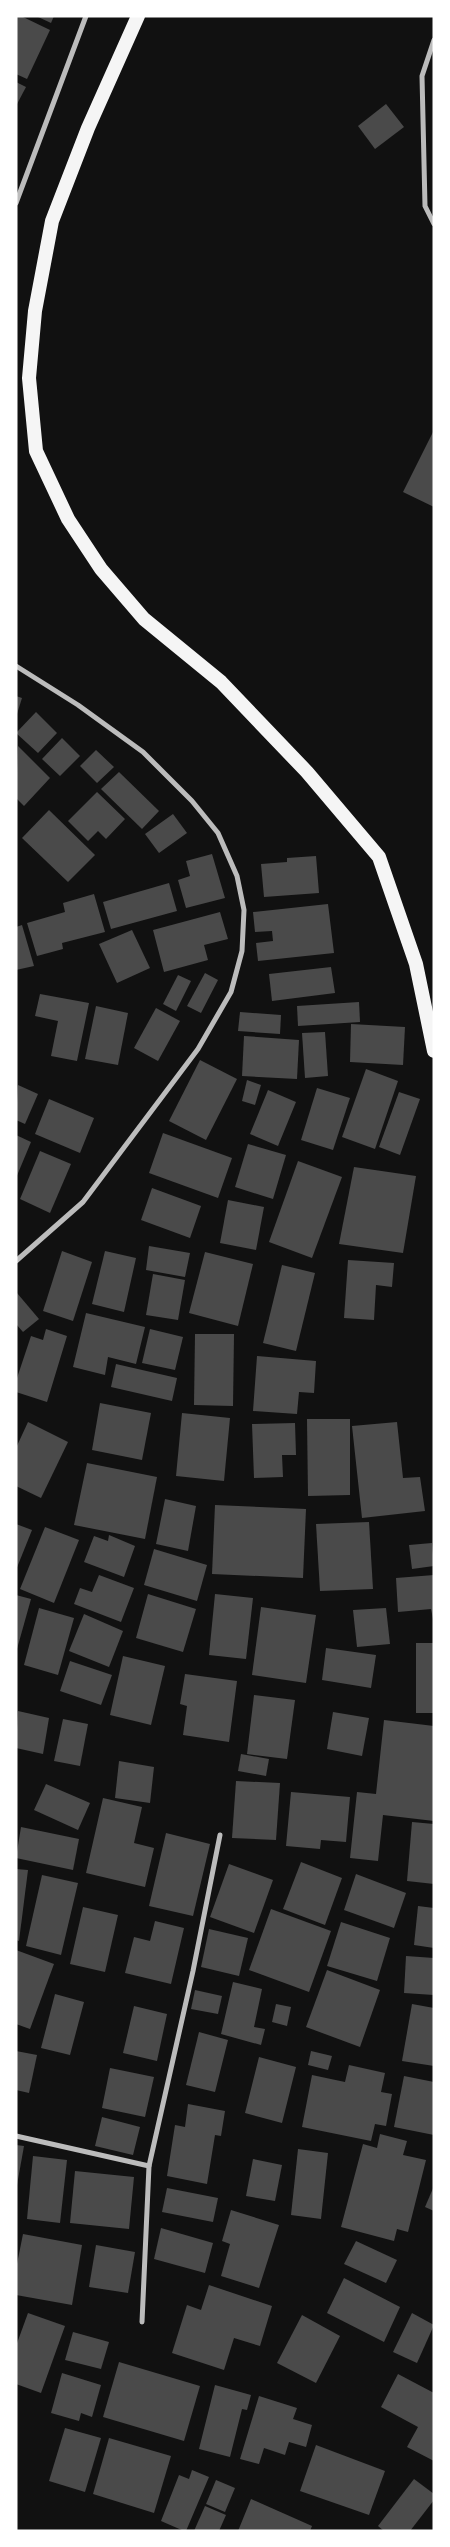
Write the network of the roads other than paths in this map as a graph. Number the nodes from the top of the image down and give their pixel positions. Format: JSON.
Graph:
{"nodes":[{"id":1,"x":86,"y":16,"type":"edge"},
{"id":2,"x":138,"y":16,"type":"edge"},
{"id":3,"x":434,"y":40,"type":"edge"},
{"id":4,"x":16,"y":203,"type":"edge"},
{"id":5,"x":434,"y":224,"type":"edge"},
{"id":6,"x":16,"y":666,"type":"edge"},
{"id":7,"x":434,"y":1051,"type":"edge"},
{"id":8,"x":16,"y":1261,"type":"edge"},
{"id":9,"x":220,"y":1835,"type":"dead end"},
{"id":10,"x":16,"y":2136,"type":"edge"},
{"id":11,"x":149,"y":2166,"type":"junction"},
{"id":12,"x":142,"y":2322,"type":"dead end"}],
"edges":[{"from":1,"to":4,"type":"street"},
{"from":2,"to":7,"type":"highway"},
{"from":3,"to":5,"type":"street"},
{"from":6,"to":8,"type":"street"},
{"from":9,"to":11,"type":"street"},
{"from":10,"to":11,"type":"street"},
{"from":11,"to":12,"type":"street"}]}
